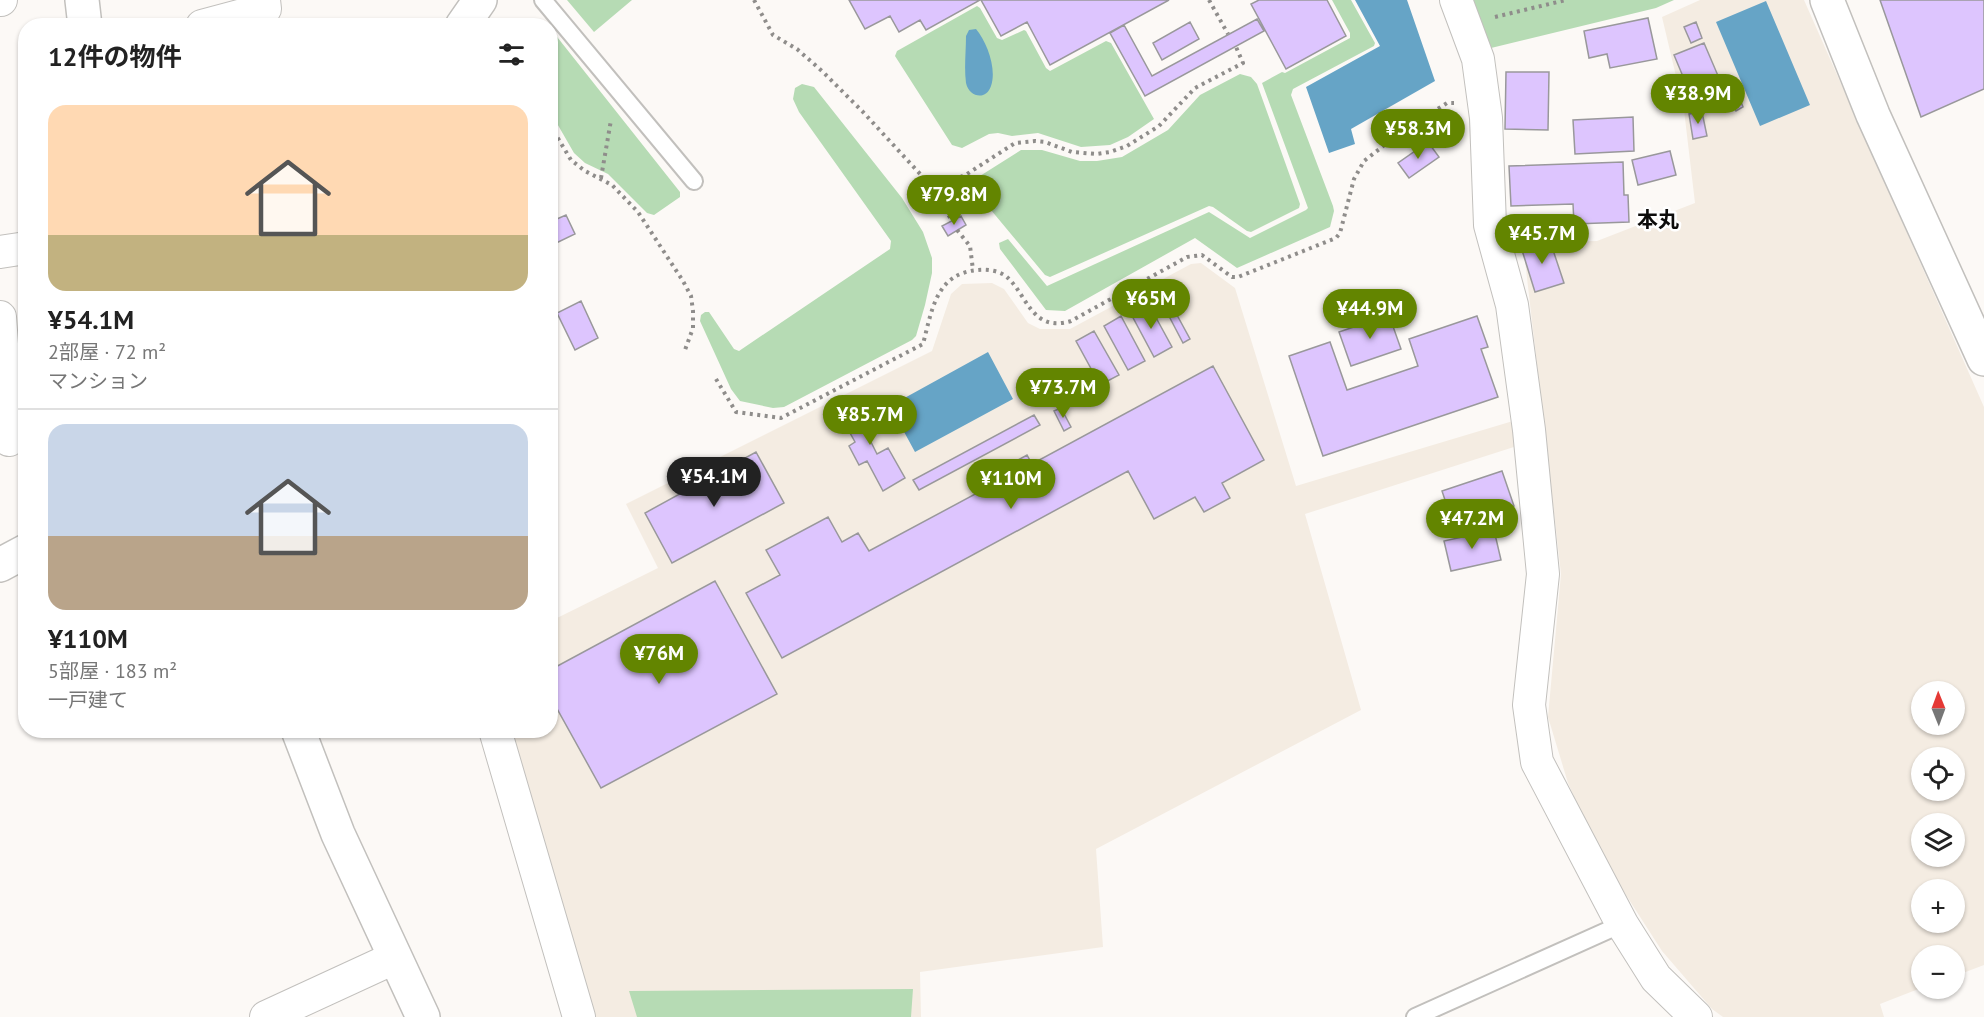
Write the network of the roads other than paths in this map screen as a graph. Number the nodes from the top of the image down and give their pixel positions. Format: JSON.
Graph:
{"nodes":[{"id":1,"x":82,"y":0,"type":"edge"},
{"id":2,"x":264,"y":0,"type":"edge"},
{"id":3,"x":480,"y":0,"type":"edge"},
{"id":4,"x":543,"y":0,"type":"edge"},
{"id":5,"x":1827,"y":0,"type":"edge"},
{"id":6,"x":1461,"y":12,"type":"edge"},
{"id":7,"x":84,"y":18,"type":"edge"},
{"id":8,"x":232,"y":18,"type":"edge"},
{"id":9,"x":468,"y":18,"type":"edge"},
{"id":10,"x":694,"y":181,"type":"dead end"},
{"id":11,"x":18,"y":250,"type":"edge"},
{"id":12,"x":0,"y":252,"type":"edge"},
{"id":13,"x":0,"y":317,"type":"edge"},
{"id":14,"x":1976,"y":322,"type":"edge"},
{"id":15,"x":1984,"y":359,"type":"edge"},
{"id":16,"x":11,"y":440,"type":"edge"},
{"id":17,"x":18,"y":555,"type":"edge"},
{"id":18,"x":0,"y":565,"type":"edge"},
{"id":19,"x":301,"y":738,"type":"edge"},
{"id":20,"x":497,"y":738,"type":"edge"},
{"id":21,"x":1622,"y":924,"type":"junction"},
{"id":22,"x":394,"y":958,"type":"junction"},
{"id":23,"x":266,"y":1017,"type":"edge"},
{"id":24,"x":423,"y":1017,"type":"edge"},
{"id":25,"x":579,"y":1017,"type":"edge"},
{"id":26,"x":1415,"y":1017,"type":"edge"},
{"id":27,"x":1696,"y":1017,"type":"edge"}],
"edges":[{"from":1,"to":7,"type":"street"},
{"from":2,"to":8,"type":"street"},
{"from":3,"to":9,"type":"street"},
{"from":4,"to":10,"type":"lane"},
{"from":5,"to":14,"type":"street"},
{"from":6,"to":21,"type":"street"},
{"from":11,"to":12,"type":"street"},
{"from":13,"to":16,"type":"street"},
{"from":14,"to":15,"type":"street"},
{"from":17,"to":18,"type":"street"},
{"from":19,"to":22,"type":"street"},
{"from":20,"to":25,"type":"street"},
{"from":21,"to":26,"type":"lane"},
{"from":21,"to":27,"type":"street"},
{"from":22,"to":23,"type":"street"},
{"from":22,"to":24,"type":"street"}]}
